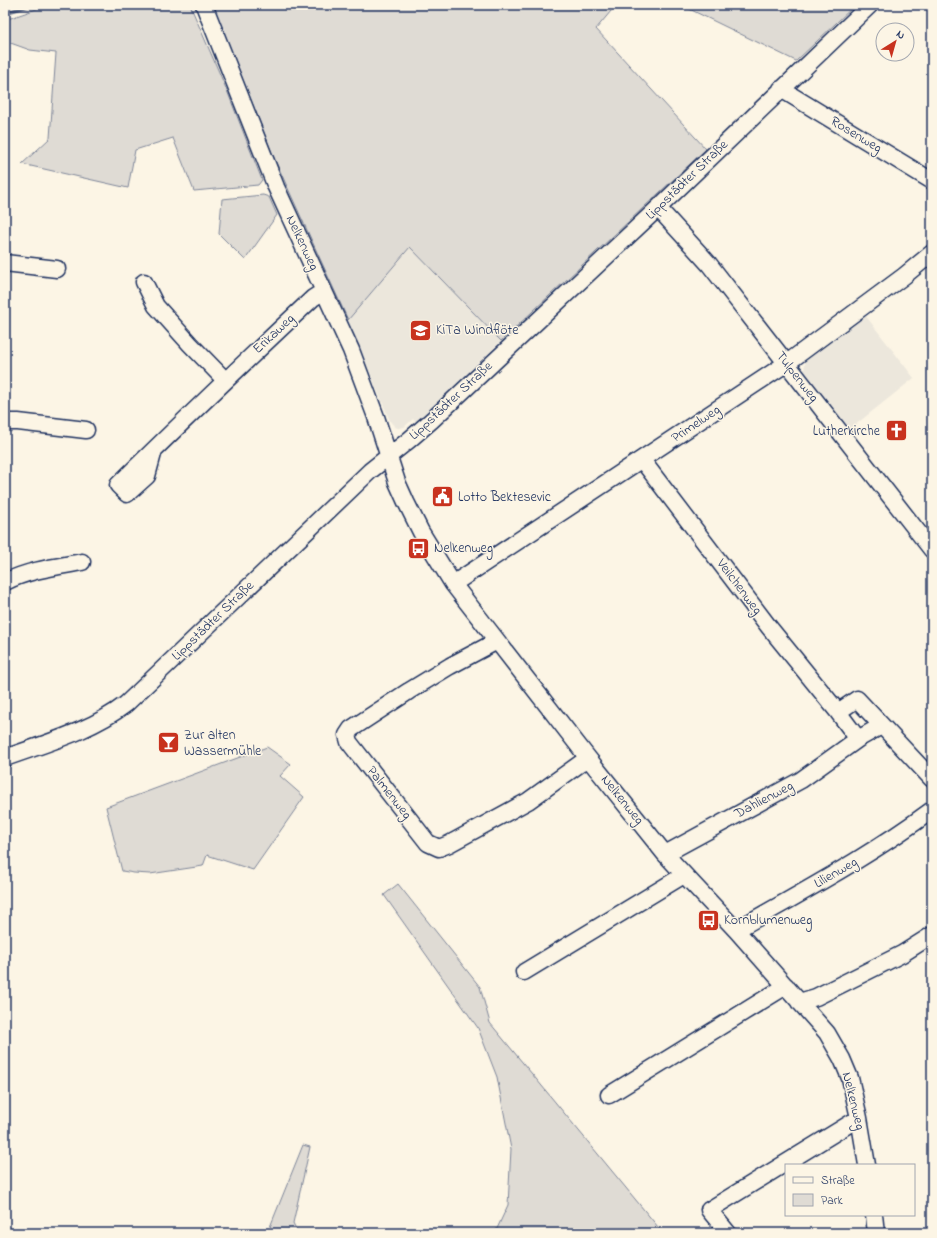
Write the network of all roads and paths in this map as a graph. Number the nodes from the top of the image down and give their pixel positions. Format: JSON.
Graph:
{"nodes":[{"id":1,"x":204,"y":5,"type":"edge"},
{"id":2,"x":870,"y":5,"type":"edge"},
{"id":3,"x":781,"y":89,"type":"junction"},
{"id":4,"x":932,"y":181,"type":"edge"},
{"id":5,"x":658,"y":208,"type":"junction"},
{"id":6,"x":932,"y":253,"type":"edge"},
{"id":7,"x":5,"y":263,"type":"edge"},
{"id":8,"x":57,"y":269,"type":"dead end"},
{"id":9,"x":144,"y":282,"type":"dead end"},
{"id":10,"x":324,"y":291,"type":"junction"},
{"id":11,"x":787,"y":364,"type":"junction"},
{"id":12,"x":226,"y":380,"type":"junction"},
{"id":13,"x":5,"y":422,"type":"edge"},
{"id":14,"x":86,"y":430,"type":"dead end"},
{"id":15,"x":154,"y":450,"type":"dead end"},
{"id":16,"x":388,"y":456,"type":"junction"},
{"id":17,"x":642,"y":460,"type":"junction"},
{"id":18,"x":932,"y":550,"type":"edge"},
{"id":19,"x":82,"y":562,"type":"dead end"},
{"id":20,"x":5,"y":582,"type":"edge"},
{"id":21,"x":453,"y":584,"type":"junction"},
{"id":22,"x":497,"y":641,"type":"junction"},
{"id":23,"x":838,"y":712,"type":"junction"},
{"id":24,"x":881,"y":726,"type":"junction"},
{"id":25,"x":858,"y":739,"type":"junction"},
{"id":26,"x":5,"y":758,"type":"edge"},
{"id":27,"x":588,"y":758,"type":"junction"},
{"id":28,"x":932,"y":779,"type":"edge"},
{"id":29,"x":932,"y":810,"type":"edge"},
{"id":30,"x":665,"y":854,"type":"junction"},
{"id":31,"x":684,"y":875,"type":"junction"},
{"id":32,"x":736,"y":930,"type":"junction"},
{"id":33,"x":932,"y":935,"type":"edge"},
{"id":34,"x":524,"y":972,"type":"dead end"},
{"id":35,"x":786,"y":986,"type":"junction"},
{"id":36,"x":799,"y":1002,"type":"junction"},
{"id":37,"x":610,"y":1095,"type":"dead end"},
{"id":38,"x":859,"y":1118,"type":"junction"},
{"id":39,"x":867,"y":1164,"type":"edge"},
{"id":40,"x":874,"y":1216,"type":"edge"},
{"id":41,"x":728,"y":1233,"type":"edge"},
{"id":42,"x":876,"y":1233,"type":"edge"}],
"edges":[{"from":1,"to":10,"type":"street","name":"Nelkenweg"},
{"from":2,"to":3,"type":"street","name":"Lippstädter Straße"},
{"from":3,"to":4,"type":"street","name":"Rosenweg"},
{"from":3,"to":5,"type":"street","name":"Lippstädter Straße"},
{"from":5,"to":11,"type":"street","name":"Tulpenweg"},
{"from":5,"to":16,"type":"street","name":"Lippstädter Straße"},
{"from":6,"to":11,"type":"street","name":"Primelweg"},
{"from":7,"to":8,"type":"street"},
{"from":9,"to":12,"type":"street"},
{"from":10,"to":12,"type":"street","name":"Erikaweg"},
{"from":10,"to":16,"type":"street","name":"Nelkenweg"},
{"from":11,"to":17,"type":"street","name":"Primelweg"},
{"from":11,"to":18,"type":"street","name":"Tulpenweg"},
{"from":12,"to":15,"type":"street","name":"Erikaweg"},
{"from":13,"to":14,"type":"street"},
{"from":16,"to":21,"type":"street","name":"Nelkenweg"},
{"from":16,"to":26,"type":"street","name":"Lippstädter Straße"},
{"from":17,"to":21,"type":"street","name":"Primelweg"},
{"from":17,"to":23,"type":"street","name":"Veilchenweg"},
{"from":19,"to":20,"type":"street"},
{"from":21,"to":22,"type":"street","name":"Nelkenweg"},
{"from":22,"to":27,"type":"street","name":"Nelkenweg"},
{"from":22,"to":27,"type":"street","name":"Palmenweg"},
{"from":23,"to":24,"type":"street"},
{"from":23,"to":25,"type":"street","name":"Veilchenweg"},
{"from":24,"to":25,"type":"street"},
{"from":24,"to":28,"type":"street"},
{"from":25,"to":30,"type":"street","name":"Dahlienweg"},
{"from":27,"to":30,"type":"street","name":"Nelkenweg"},
{"from":29,"to":32,"type":"street","name":"Lilienweg"},
{"from":30,"to":31,"type":"street","name":"Nelkenweg"},
{"from":31,"to":32,"type":"street","name":"Nelkenweg"},
{"from":31,"to":34,"type":"street"},
{"from":32,"to":35,"type":"street","name":"Nelkenweg"},
{"from":33,"to":36,"type":"street"},
{"from":35,"to":36,"type":"street","name":"Nelkenweg"},
{"from":35,"to":37,"type":"street"},
{"from":36,"to":38,"type":"street","name":"Nelkenweg"},
{"from":38,"to":39,"type":"street","name":"Nelkenweg"},
{"from":38,"to":41,"type":"street"},
{"from":40,"to":42,"type":"street"}]}
